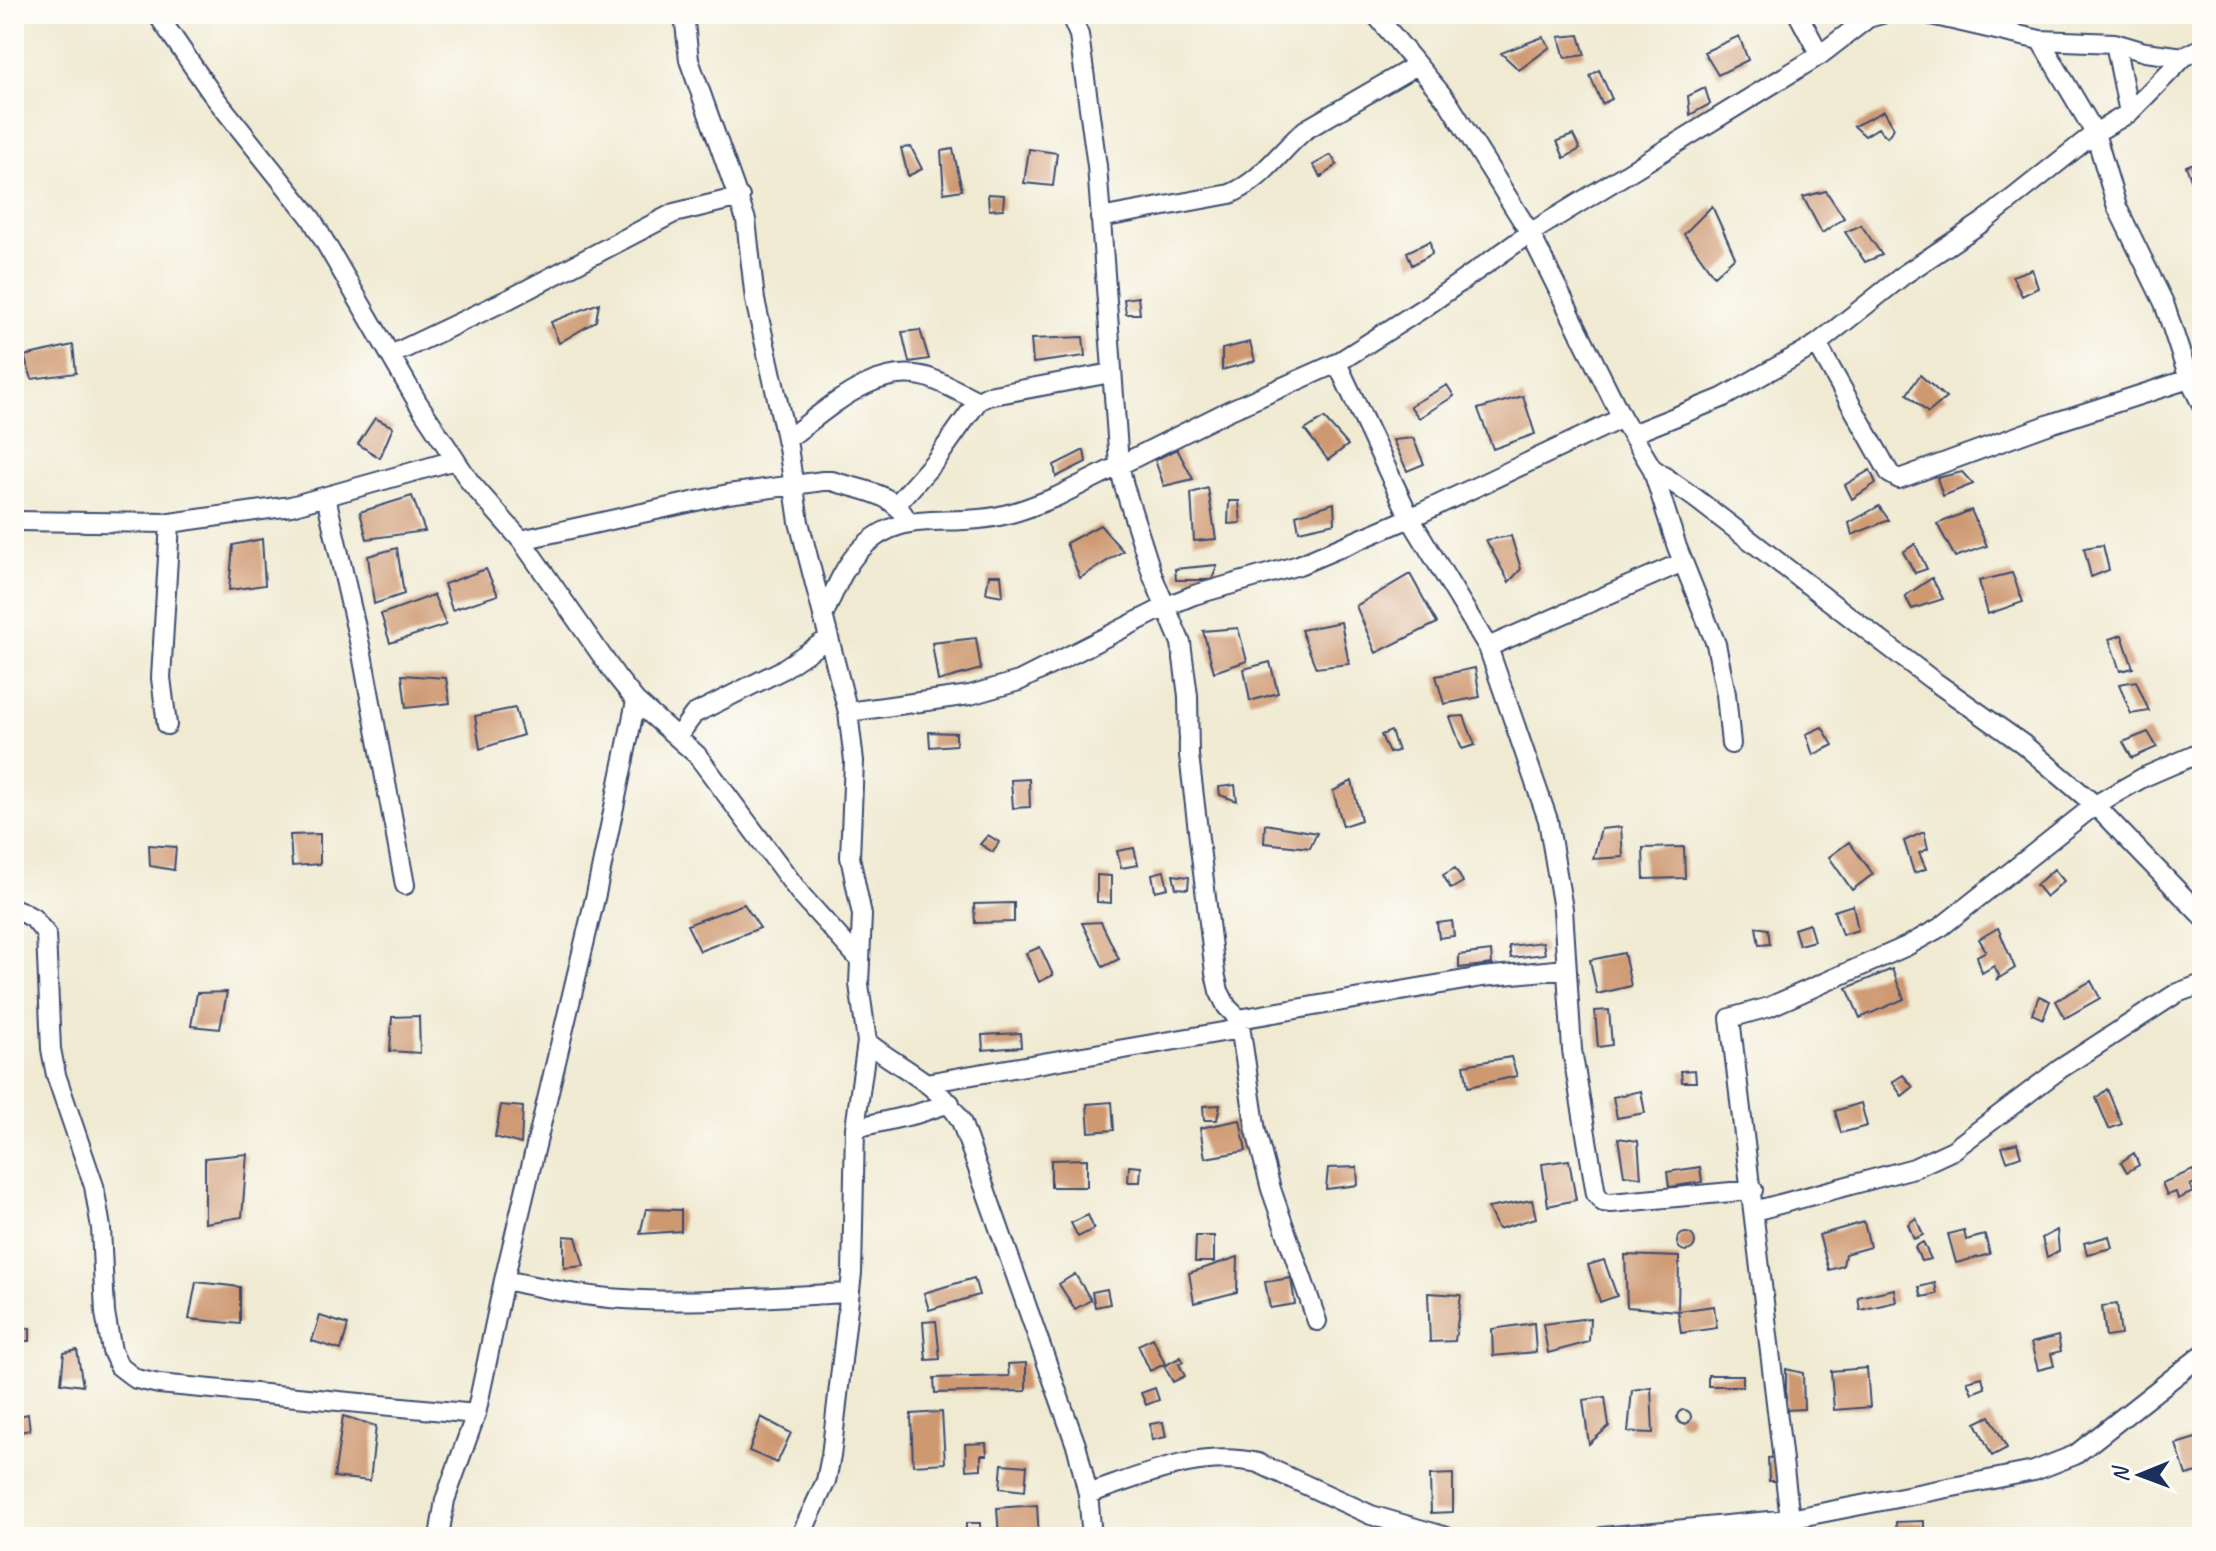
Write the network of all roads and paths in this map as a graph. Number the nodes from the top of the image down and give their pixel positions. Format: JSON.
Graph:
{"nodes":[{"id":1,"x":157,"y":14,"type":"edge"},
{"id":2,"x":684,"y":14,"type":"edge"},
{"id":3,"x":1070,"y":14,"type":"edge"},
{"id":4,"x":1375,"y":14,"type":"edge"},
{"id":5,"x":1798,"y":14,"type":"edge"},
{"id":6,"x":1882,"y":14,"type":"edge"},
{"id":7,"x":1918,"y":14,"type":"edge"},
{"id":8,"x":1931,"y":14,"type":"edge"},
{"id":9,"x":2040,"y":40,"type":"junction"},
{"id":10,"x":2115,"y":43,"type":"junction"},
{"id":11,"x":2202,"y":48,"type":"edge"},
{"id":12,"x":1820,"y":55,"type":"junction"},
{"id":13,"x":2184,"y":57,"type":"junction"},
{"id":14,"x":1417,"y":65,"type":"junction"},
{"id":15,"x":2129,"y":113,"type":"junction"},
{"id":16,"x":2095,"y":133,"type":"junction"},
{"id":17,"x":740,"y":197,"type":"junction"},
{"id":18,"x":1100,"y":218,"type":"junction"},
{"id":19,"x":1530,"y":233,"type":"junction"},
{"id":20,"x":1817,"y":344,"type":"junction"},
{"id":21,"x":391,"y":355,"type":"junction"},
{"id":22,"x":1337,"y":363,"type":"junction"},
{"id":23,"x":1111,"y":373,"type":"junction"},
{"id":24,"x":2189,"y":379,"type":"junction"},
{"id":25,"x":978,"y":401,"type":"junction"},
{"id":26,"x":2202,"y":405,"type":"edge"},
{"id":27,"x":1627,"y":426,"type":"junction"},
{"id":28,"x":786,"y":440,"type":"junction"},
{"id":29,"x":455,"y":460,"type":"junction"},
{"id":30,"x":1119,"y":464,"type":"junction"},
{"id":31,"x":1652,"y":468,"type":"junction"},
{"id":32,"x":793,"y":484,"type":"junction"},
{"id":33,"x":326,"y":497,"type":"junction"},
{"id":34,"x":897,"y":504,"type":"junction"},
{"id":35,"x":1410,"y":518,"type":"junction"},
{"id":36,"x":14,"y":521,"type":"edge"},
{"id":37,"x":907,"y":521,"type":"junction"},
{"id":38,"x":170,"y":523,"type":"junction"},
{"id":39,"x":521,"y":540,"type":"junction"},
{"id":40,"x":1683,"y":562,"type":"junction"},
{"id":41,"x":1167,"y":606,"type":"junction"},
{"id":42,"x":823,"y":616,"type":"junction"},
{"id":43,"x":829,"y":638,"type":"junction"},
{"id":44,"x":1488,"y":647,"type":"junction"},
{"id":45,"x":636,"y":701,"type":"junction"},
{"id":46,"x":848,"y":712,"type":"junction"},
{"id":47,"x":167,"y":725,"type":"dead end"},
{"id":48,"x":678,"y":736,"type":"junction"},
{"id":49,"x":1731,"y":744,"type":"dead end"},
{"id":50,"x":2202,"y":752,"type":"edge"},
{"id":51,"x":2095,"y":805,"type":"junction"},
{"id":52,"x":405,"y":885,"type":"dead end"},
{"id":53,"x":2195,"y":900,"type":"edge"},
{"id":54,"x":18,"y":910,"type":"dead end"},
{"id":55,"x":2202,"y":916,"type":"edge"},
{"id":56,"x":858,"y":958,"type":"junction"},
{"id":57,"x":1566,"y":969,"type":"junction"},
{"id":58,"x":2202,"y":984,"type":"edge"},
{"id":59,"x":1239,"y":1024,"type":"junction"},
{"id":60,"x":867,"y":1042,"type":"junction"},
{"id":61,"x":926,"y":1083,"type":"junction"},
{"id":62,"x":950,"y":1103,"type":"junction"},
{"id":63,"x":855,"y":1128,"type":"junction"},
{"id":64,"x":1753,"y":1190,"type":"junction"},
{"id":65,"x":1754,"y":1211,"type":"junction"},
{"id":66,"x":504,"y":1280,"type":"junction"},
{"id":67,"x":850,"y":1293,"type":"junction"},
{"id":68,"x":1317,"y":1321,"type":"dead end"},
{"id":69,"x":2202,"y":1355,"type":"edge"},
{"id":70,"x":476,"y":1414,"type":"junction"},
{"id":71,"x":1088,"y":1494,"type":"junction"},
{"id":72,"x":1788,"y":1528,"type":"edge"},
{"id":73,"x":439,"y":1537,"type":"edge"},
{"id":74,"x":800,"y":1537,"type":"edge"},
{"id":75,"x":1092,"y":1537,"type":"edge"},
{"id":76,"x":1447,"y":1537,"type":"edge"},
{"id":77,"x":1602,"y":1537,"type":"edge"}],
"edges":[{"from":1,"to":21,"type":"street"},
{"from":2,"to":17,"type":"street"},
{"from":3,"to":18,"type":"street"},
{"from":4,"to":14,"type":"street"},
{"from":5,"to":12,"type":"street"},
{"from":6,"to":12,"type":"street"},
{"from":7,"to":8,"type":"street"},
{"from":8,"to":9,"type":"street"},
{"from":9,"to":10,"type":"street"},
{"from":9,"to":16,"type":"street"},
{"from":10,"to":13,"type":"street"},
{"from":10,"to":15,"type":"street"},
{"from":11,"to":13,"type":"street"},
{"from":12,"to":19,"type":"street"},
{"from":13,"to":15,"type":"street"},
{"from":14,"to":18,"type":"street"},
{"from":14,"to":19,"type":"street"},
{"from":15,"to":16,"type":"street"},
{"from":16,"to":20,"type":"street"},
{"from":16,"to":24,"type":"street"},
{"from":17,"to":21,"type":"street"},
{"from":17,"to":28,"type":"street"},
{"from":18,"to":23,"type":"street"},
{"from":19,"to":22,"type":"street"},
{"from":19,"to":27,"type":"street"},
{"from":20,"to":24,"type":"street"},
{"from":20,"to":27,"type":"street"},
{"from":21,"to":29,"type":"street"},
{"from":22,"to":30,"type":"street"},
{"from":22,"to":35,"type":"street"},
{"from":23,"to":25,"type":"street"},
{"from":23,"to":30,"type":"street"},
{"from":24,"to":26,"type":"street"},
{"from":25,"to":28,"type":"street"},
{"from":25,"to":34,"type":"street"},
{"from":27,"to":31,"type":"street"},
{"from":27,"to":35,"type":"street"},
{"from":28,"to":32,"type":"street"},
{"from":29,"to":33,"type":"street"},
{"from":29,"to":39,"type":"street"},
{"from":30,"to":37,"type":"street"},
{"from":30,"to":41,"type":"street"},
{"from":31,"to":40,"type":"street"},
{"from":31,"to":51,"type":"street"},
{"from":32,"to":34,"type":"street"},
{"from":32,"to":39,"type":"street"},
{"from":32,"to":42,"type":"street"},
{"from":33,"to":38,"type":"street"},
{"from":33,"to":52,"type":"street"},
{"from":34,"to":37,"type":"street"},
{"from":35,"to":41,"type":"street"},
{"from":35,"to":44,"type":"street"},
{"from":36,"to":38,"type":"street"},
{"from":37,"to":42,"type":"street"},
{"from":38,"to":47,"type":"street"},
{"from":39,"to":45,"type":"street"},
{"from":40,"to":44,"type":"street"},
{"from":40,"to":49,"type":"street"},
{"from":41,"to":46,"type":"street"},
{"from":41,"to":59,"type":"street"},
{"from":42,"to":43,"type":"street"},
{"from":43,"to":46,"type":"street"},
{"from":43,"to":48,"type":"street"},
{"from":44,"to":57,"type":"street"},
{"from":45,"to":48,"type":"street"},
{"from":45,"to":66,"type":"street"},
{"from":46,"to":56,"type":"street"},
{"from":48,"to":56,"type":"street"},
{"from":50,"to":51,"type":"street"},
{"from":51,"to":53,"type":"street"},
{"from":51,"to":64,"type":"street"},
{"from":53,"to":55,"type":"street"},
{"from":54,"to":70,"type":"street"},
{"from":56,"to":60,"type":"street"},
{"from":57,"to":59,"type":"street"},
{"from":57,"to":64,"type":"street"},
{"from":58,"to":65,"type":"street"},
{"from":59,"to":61,"type":"street"},
{"from":59,"to":68,"type":"street"},
{"from":60,"to":61,"type":"street"},
{"from":60,"to":63,"type":"street"},
{"from":61,"to":62,"type":"street"},
{"from":62,"to":63,"type":"street"},
{"from":62,"to":71,"type":"street"},
{"from":63,"to":67,"type":"street"},
{"from":64,"to":65,"type":"street"},
{"from":65,"to":72,"type":"street"},
{"from":66,"to":67,"type":"street"},
{"from":66,"to":70,"type":"street"},
{"from":67,"to":74,"type":"street"},
{"from":69,"to":72,"type":"street"},
{"from":70,"to":73,"type":"street"},
{"from":71,"to":75,"type":"street"},
{"from":71,"to":76,"type":"street"},
{"from":72,"to":77,"type":"street"}]}
